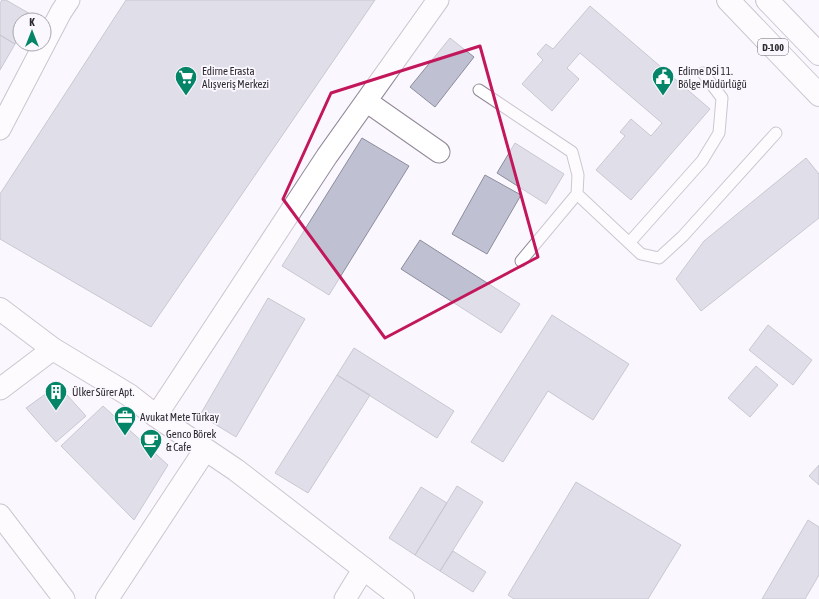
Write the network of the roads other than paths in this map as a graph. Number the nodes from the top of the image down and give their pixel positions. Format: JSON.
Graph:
{"nodes":[{"id":1,"x":69,"y":0,"type":"edge"},
{"id":2,"x":438,"y":0,"type":"edge"},
{"id":3,"x":728,"y":0,"type":"edge"},
{"id":4,"x":767,"y":0,"type":"edge"},
{"id":5,"x":819,"y":54,"type":"edge"},
{"id":6,"x":703,"y":73,"type":"dead end"},
{"id":7,"x":479,"y":90,"type":"dead end"},
{"id":8,"x":819,"y":95,"type":"edge"},
{"id":9,"x":366,"y":101,"type":"junction"},
{"id":10,"x":0,"y":129,"type":"edge"},
{"id":11,"x":776,"y":133,"type":"dead end"},
{"id":12,"x":439,"y":152,"type":"dead end"},
{"id":13,"x":577,"y":194,"type":"junction"},
{"id":14,"x":629,"y":243,"type":"junction"},
{"id":15,"x":521,"y":261,"type":"dead end"},
{"id":16,"x":0,"y":308,"type":"edge"},
{"id":17,"x":53,"y":349,"type":"junction"},
{"id":18,"x":0,"y":388,"type":"edge"},
{"id":19,"x":156,"y":416,"type":"junction"},
{"id":20,"x":205,"y":450,"type":"junction"},
{"id":21,"x":0,"y":515,"type":"edge"},
{"id":22,"x":364,"y":568,"type":"junction"},
{"id":23,"x":64,"y":599,"type":"edge"},
{"id":24,"x":107,"y":599,"type":"edge"},
{"id":25,"x":345,"y":599,"type":"edge"},
{"id":26,"x":403,"y":599,"type":"edge"}],
"edges":[{"from":1,"to":10,"type":"street"},
{"from":2,"to":9,"type":"street"},
{"from":3,"to":8,"type":"street","number":"D-100"},
{"from":4,"to":5,"type":"street","number":"D-100"},
{"from":6,"to":14,"type":"lane"},
{"from":7,"to":13,"type":"lane"},
{"from":9,"to":12,"type":"street"},
{"from":9,"to":19,"type":"street"},
{"from":11,"to":14,"type":"lane"},
{"from":13,"to":14,"type":"lane"},
{"from":13,"to":15,"type":"lane"},
{"from":16,"to":17,"type":"street"},
{"from":17,"to":18,"type":"street"},
{"from":17,"to":19,"type":"street"},
{"from":19,"to":20,"type":"street"},
{"from":20,"to":22,"type":"street"},
{"from":20,"to":24,"type":"street"},
{"from":21,"to":23,"type":"street"},
{"from":22,"to":25,"type":"street"},
{"from":22,"to":26,"type":"street"}]}
